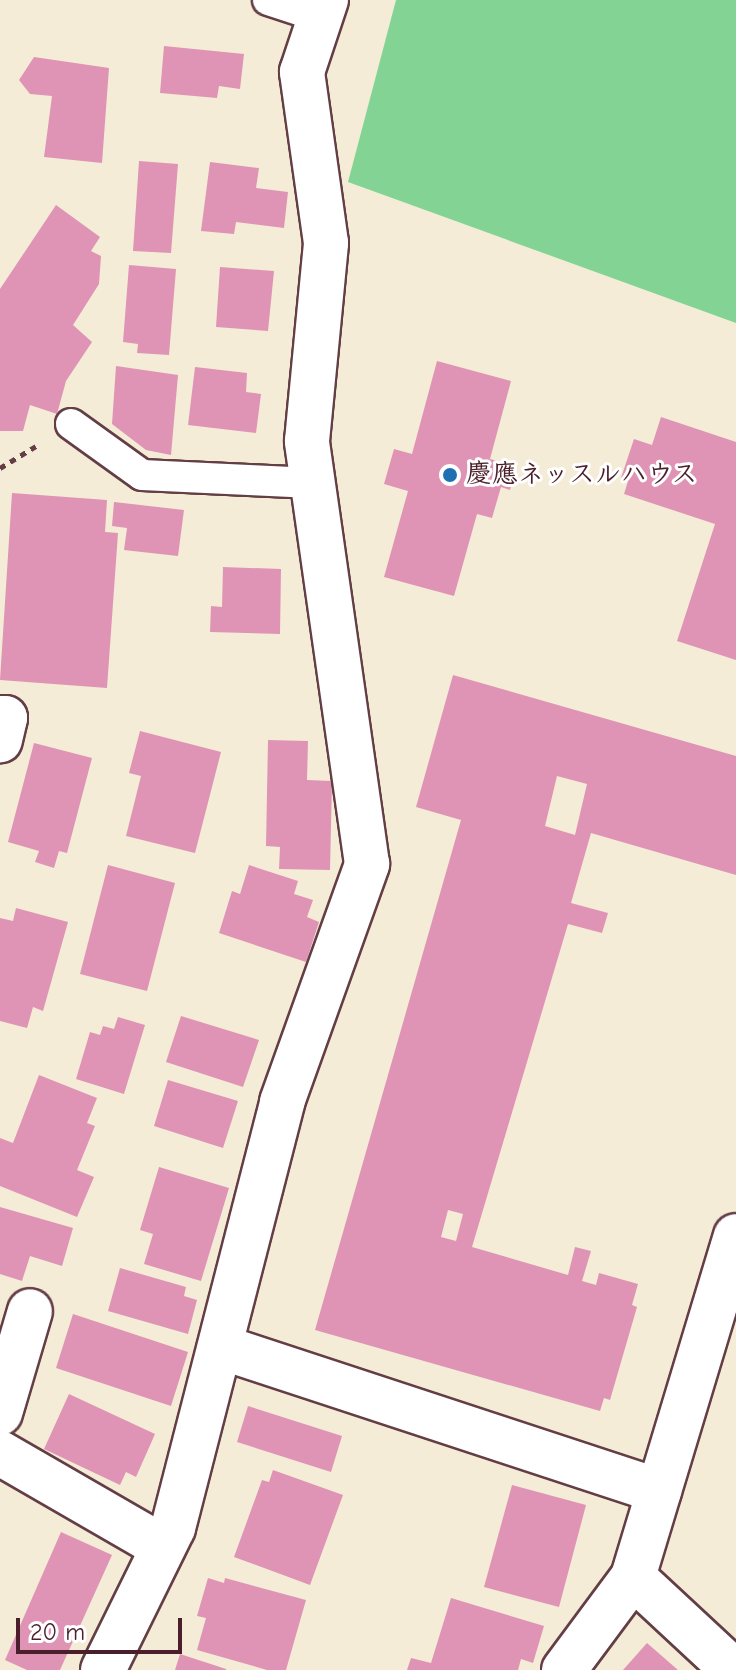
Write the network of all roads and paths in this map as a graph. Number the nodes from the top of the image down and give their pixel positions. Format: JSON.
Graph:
{"nodes":[{"id":1,"x":268,"y":0,"type":"edge"},
{"id":2,"x":323,"y":9,"type":"edge"},
{"id":3,"x":71,"y":424,"type":"dead end"},
{"id":4,"x":313,"y":483,"type":"junction"},
{"id":5,"x":0,"y":718,"type":"edge"},
{"id":6,"x":0,"y":740,"type":"edge"},
{"id":7,"x":736,"y":1236,"type":"edge"},
{"id":8,"x":30,"y":1311,"type":"dead end"},
{"id":9,"x":221,"y":1347,"type":"junction"},
{"id":10,"x":0,"y":1413,"type":"edge"},
{"id":11,"x":0,"y":1453,"type":"edge"},
{"id":12,"x":659,"y":1491,"type":"junction"},
{"id":13,"x":163,"y":1547,"type":"junction"},
{"id":14,"x":633,"y":1577,"type":"junction"},
{"id":15,"x":103,"y":1670,"type":"edge"},
{"id":16,"x":564,"y":1670,"type":"edge"},
{"id":17,"x":733,"y":1670,"type":"edge"}],
"edges":[{"from":1,"to":2,"type":"lane"},
{"from":2,"to":4,"type":"street"},
{"from":3,"to":4,"type":"lane"},
{"from":4,"to":9,"type":"street"},
{"from":5,"to":6,"type":"street"},
{"from":7,"to":12,"type":"street"},
{"from":8,"to":10,"type":"street"},
{"from":9,"to":12,"type":"street"},
{"from":9,"to":13,"type":"street"},
{"from":11,"to":13,"type":"street"},
{"from":12,"to":14,"type":"street"},
{"from":13,"to":15,"type":"street"},
{"from":14,"to":16,"type":"street"},
{"from":14,"to":17,"type":"street"}]}
